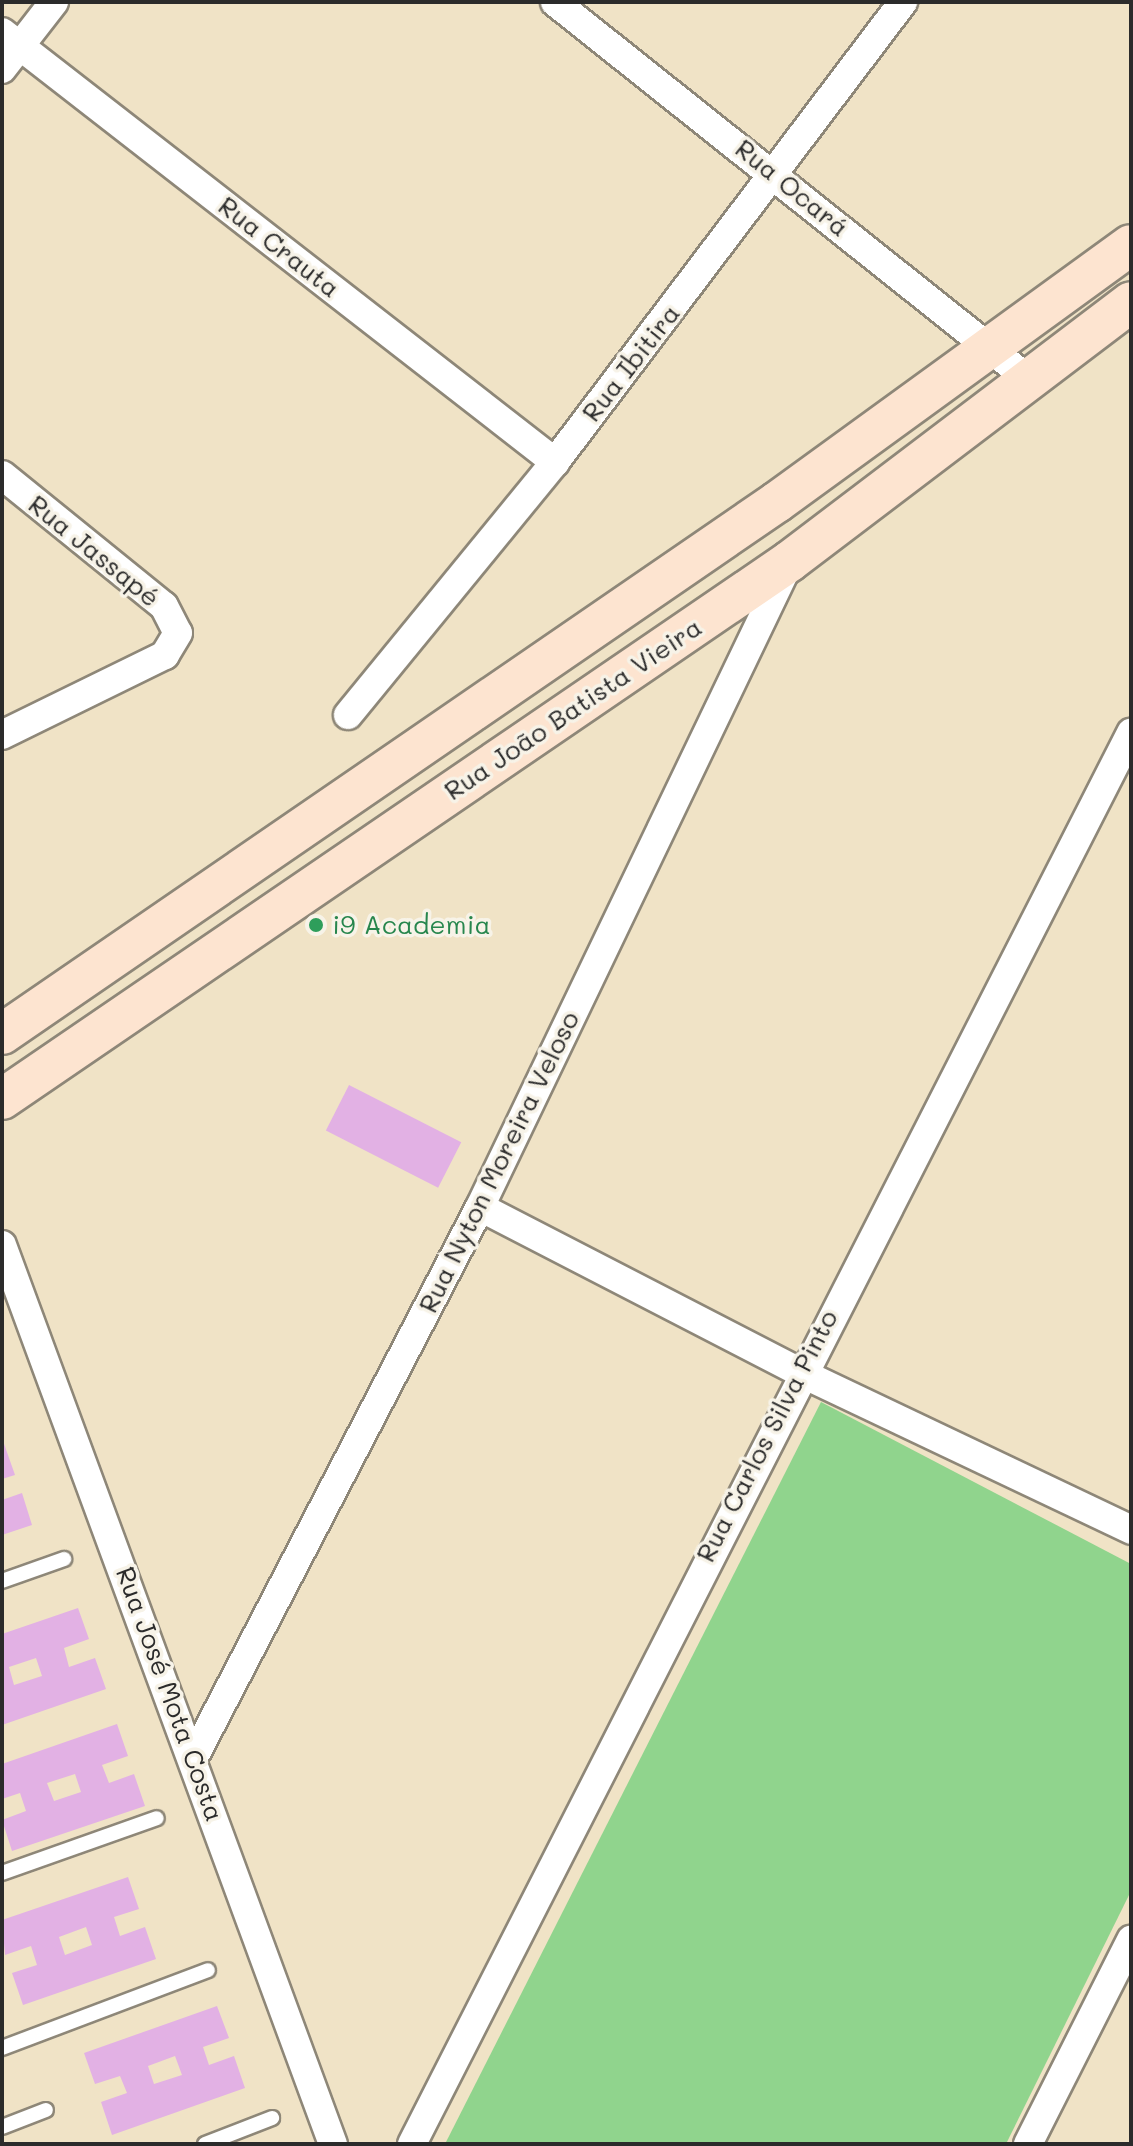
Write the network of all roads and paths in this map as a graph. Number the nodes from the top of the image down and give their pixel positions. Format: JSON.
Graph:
{"nodes":[{"id":1,"x":54,"y":2,"type":"edge"},
{"id":2,"x":555,"y":2,"type":"edge"},
{"id":3,"x":903,"y":2,"type":"edge"},
{"id":4,"x":11,"y":39,"type":"edge"},
{"id":5,"x":2,"y":69,"type":"edge"},
{"id":6,"x":776,"y":174,"type":"junction"},
{"id":7,"x":1131,"y":245,"type":"edge"},
{"id":8,"x":1131,"y":302,"type":"edge"},
{"id":9,"x":989,"y":347,"type":"junction"},
{"id":10,"x":1027,"y":378,"type":"junction"},
{"id":11,"x":555,"y":462,"type":"junction"},
{"id":12,"x":2,"y":475,"type":"edge"},
{"id":13,"x":790,"y":561,"type":"junction"},
{"id":14,"x":348,"y":715,"type":"dead end"},
{"id":15,"x":1131,"y":733,"type":"edge"},
{"id":16,"x":2,"y":735,"type":"edge"},
{"id":17,"x":2,"y":1034,"type":"edge"},
{"id":18,"x":2,"y":1099,"type":"edge"},
{"id":19,"x":480,"y":1207,"type":"junction"},
{"id":20,"x":2,"y":1245,"type":"edge"},
{"id":21,"x":799,"y":1372,"type":"junction"},
{"id":22,"x":1131,"y":1530,"type":"edge"},
{"id":23,"x":64,"y":1559,"type":"dead end"},
{"id":24,"x":2,"y":1581,"type":"edge"},
{"id":25,"x":194,"y":1757,"type":"junction"},
{"id":26,"x":157,"y":1818,"type":"dead end"},
{"id":27,"x":2,"y":1873,"type":"edge"},
{"id":28,"x":1131,"y":1940,"type":"edge"},
{"id":29,"x":208,"y":1970,"type":"dead end"},
{"id":30,"x":2,"y":2048,"type":"edge"},
{"id":31,"x":46,"y":2110,"type":"dead end"},
{"id":32,"x":272,"y":2118,"type":"dead end"},
{"id":33,"x":2,"y":2127,"type":"edge"},
{"id":34,"x":205,"y":2144,"type":"edge"},
{"id":35,"x":333,"y":2144,"type":"edge"},
{"id":36,"x":412,"y":2144,"type":"edge"},
{"id":37,"x":1028,"y":2144,"type":"edge"}],
"edges":[{"from":1,"to":4,"type":"street"},
{"from":2,"to":6,"type":"street","name":"Rua Ocará"},
{"from":3,"to":6,"type":"street","name":"Rua Ibitira"},
{"from":4,"to":5,"type":"street"},
{"from":4,"to":11,"type":"street","name":"Rua Crauta"},
{"from":6,"to":9,"type":"street","name":"Rua Ocará"},
{"from":6,"to":11,"type":"street","name":"Rua Ibitira"},
{"from":7,"to":9,"type":"street","name":"Rua João Batista Vieira"},
{"from":8,"to":10,"type":"street","name":"Rua João Batista Vieira"},
{"from":9,"to":10,"type":"street","name":"Rua Ocará"},
{"from":9,"to":17,"type":"street","name":"Rua João Batista Vieira"},
{"from":10,"to":13,"type":"street","name":"Rua João Batista Vieira"},
{"from":11,"to":14,"type":"street","name":"Rua Ibitira"},
{"from":12,"to":16,"type":"street","name":"Rua Jassapé"},
{"from":13,"to":18,"type":"street","name":"Rua João Batista Vieira"},
{"from":13,"to":19,"type":"street","name":"Rua Nyton Moreira Veloso"},
{"from":15,"to":21,"type":"street","name":"Rua Carlos Silva Pinto"},
{"from":19,"to":21,"type":"street"},
{"from":19,"to":25,"type":"street","name":"Rua Nyton Moreira Veloso"},
{"from":20,"to":25,"type":"street","name":"Rua José Mota Costa"},
{"from":21,"to":22,"type":"street"},
{"from":21,"to":36,"type":"street","name":"Rua Carlos Silva Pinto"},
{"from":23,"to":24,"type":"lane"},
{"from":25,"to":35,"type":"street","name":"Rua José Mota Costa"},
{"from":26,"to":27,"type":"lane"},
{"from":28,"to":37,"type":"street"},
{"from":29,"to":30,"type":"lane"},
{"from":31,"to":33,"type":"lane"},
{"from":32,"to":34,"type":"lane"}]}
